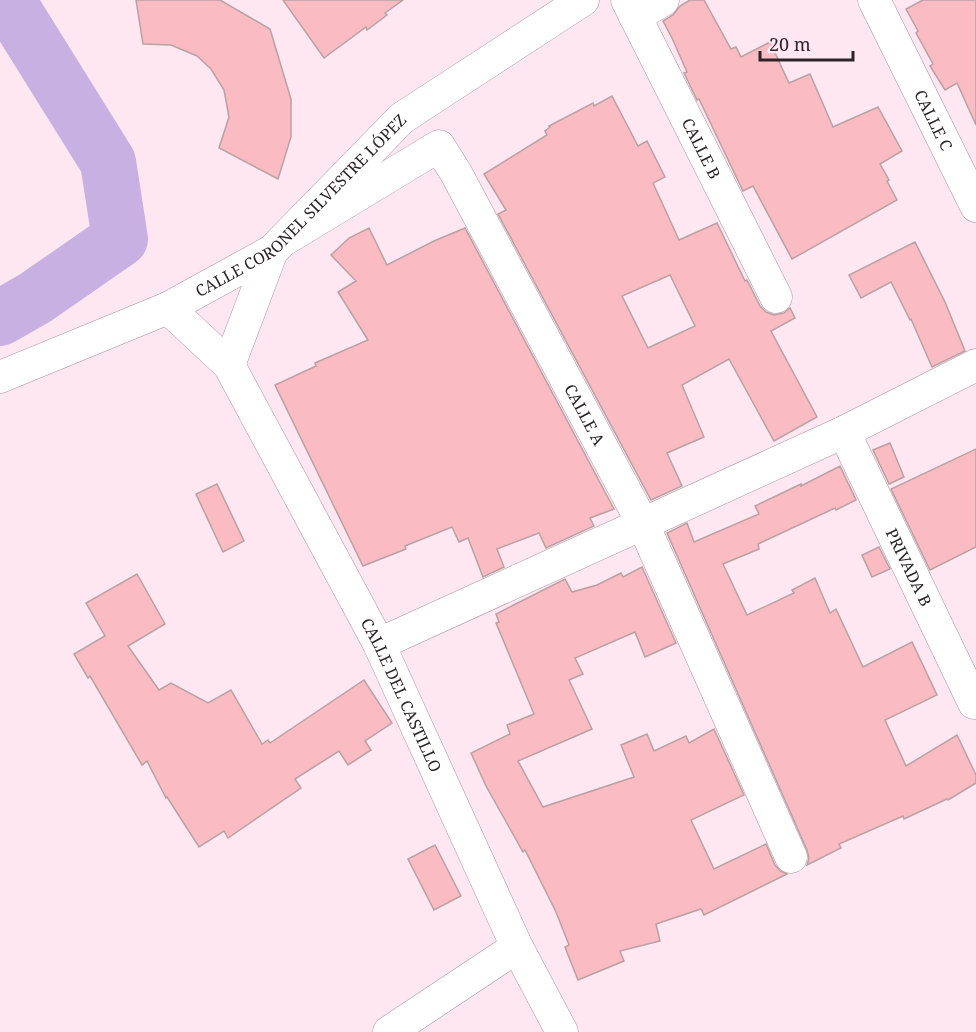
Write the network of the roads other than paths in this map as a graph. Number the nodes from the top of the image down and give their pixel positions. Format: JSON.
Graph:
{"nodes":[{"id":1,"x":583,"y":0,"type":"edge"},
{"id":2,"x":663,"y":0,"type":"edge"},
{"id":3,"x":874,"y":0,"type":"edge"},
{"id":4,"x":631,"y":8,"type":"edge"},
{"id":5,"x":976,"y":206,"type":"edge"},
{"id":6,"x":277,"y":246,"type":"junction"},
{"id":7,"x":776,"y":297,"type":"dead end"},
{"id":8,"x":168,"y":308,"type":"junction"},
{"id":9,"x":229,"y":365,"type":"junction"},
{"id":10,"x":976,"y":365,"type":"edge"},
{"id":11,"x":0,"y":377,"type":"edge"},
{"id":12,"x":844,"y":432,"type":"junction"},
{"id":13,"x":643,"y":524,"type":"junction"},
{"id":14,"x":379,"y":644,"type":"junction"},
{"id":15,"x":974,"y":703,"type":"dead end"},
{"id":16,"x":791,"y":857,"type":"dead end"},
{"id":17,"x":517,"y":947,"type":"junction"},
{"id":18,"x":389,"y":1032,"type":"edge"},
{"id":19,"x":562,"y":1032,"type":"edge"}],
"edges":[{"from":1,"to":6,"type":"street","name":"CALLE CORONEL SILVESTRE LÓPEZ"},
{"from":2,"to":4,"type":"street"},
{"from":3,"to":5,"type":"street","name":"CALLE C"},
{"from":4,"to":7,"type":"street","name":"CALLE B"},
{"from":6,"to":8,"type":"street","name":"CALLE CORONEL SILVESTRE LÓPEZ"},
{"from":6,"to":9,"type":"street"},
{"from":6,"to":13,"type":"street","name":"CALLE A"},
{"from":8,"to":9,"type":"street","name":"CALLE DEL CASTILLO"},
{"from":8,"to":11,"type":"street","name":"CALLE CORONEL SILVESTRE LÓPEZ"},
{"from":9,"to":14,"type":"street","name":"CALLE DEL CASTILLO"},
{"from":10,"to":12,"type":"street"},
{"from":12,"to":13,"type":"street"},
{"from":12,"to":15,"type":"street","name":"PRIVADA B"},
{"from":13,"to":14,"type":"street"},
{"from":13,"to":16,"type":"street","name":"CALLE A"},
{"from":14,"to":17,"type":"street","name":"CALLE DEL CASTILLO"},
{"from":17,"to":18,"type":"street"},
{"from":17,"to":19,"type":"street","name":"CALLE DEL CASTILLO"}]}
